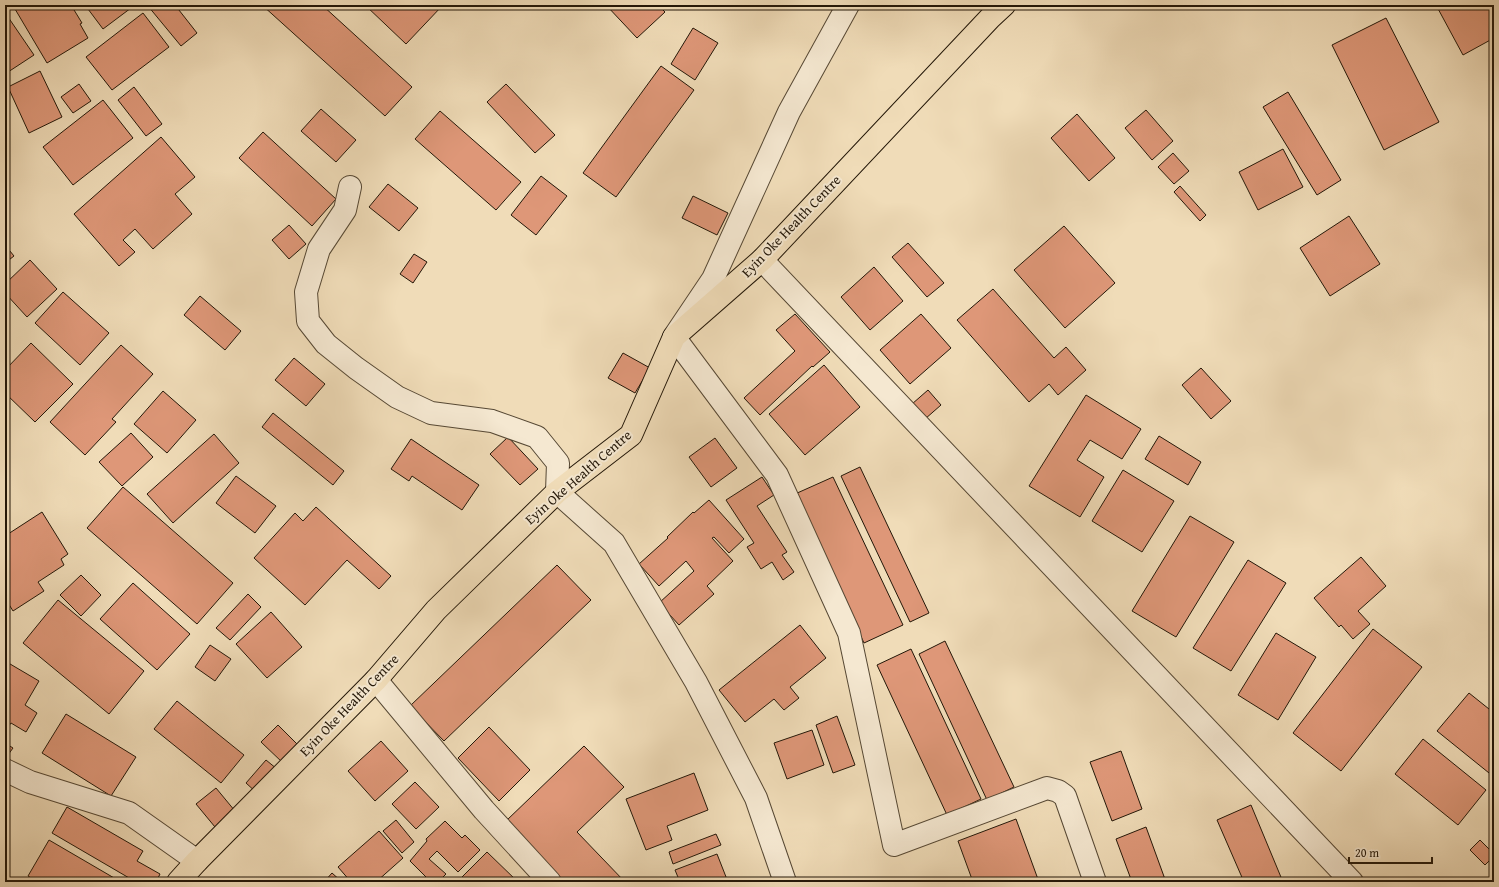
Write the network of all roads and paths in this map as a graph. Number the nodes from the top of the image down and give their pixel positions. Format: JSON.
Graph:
{"nodes":[{"id":1,"x":848,"y":5,"type":"edge"},
{"id":2,"x":1004,"y":5,"type":"edge"},
{"id":3,"x":350,"y":187,"type":"dead end"},
{"id":4,"x":762,"y":260,"type":"junction"},
{"id":5,"x":674,"y":337,"type":"junction"},
{"id":6,"x":557,"y":492,"type":"junction"},
{"id":7,"x":376,"y":680,"type":"junction"},
{"id":8,"x":5,"y":770,"type":"edge"},
{"id":9,"x":197,"y":861,"type":"junction"},
{"id":10,"x":178,"y":882,"type":"edge"},
{"id":11,"x":550,"y":882,"type":"edge"},
{"id":12,"x":785,"y":882,"type":"edge"},
{"id":13,"x":1095,"y":882,"type":"edge"},
{"id":14,"x":1352,"y":882,"type":"edge"}],
"edges":[{"from":1,"to":5,"type":"street"},
{"from":2,"to":4,"type":"main road","name":"Eyin Oke Health Centre"},
{"from":3,"to":6,"type":"street"},
{"from":4,"to":5,"type":"main road","name":"Eyin Oke Health Centre"},
{"from":4,"to":14,"type":"street"},
{"from":5,"to":6,"type":"main road","name":"Eyin Oke Health Centre"},
{"from":5,"to":13,"type":"street"},
{"from":6,"to":7,"type":"main road","name":"Eyin Oke Health Centre"},
{"from":6,"to":12,"type":"street"},
{"from":7,"to":9,"type":"main road","name":"Eyin Oke Health Centre"},
{"from":7,"to":11,"type":"street"},
{"from":8,"to":9,"type":"street"},
{"from":9,"to":10,"type":"main road","name":"Eyin Oke Health Centre"}]}
